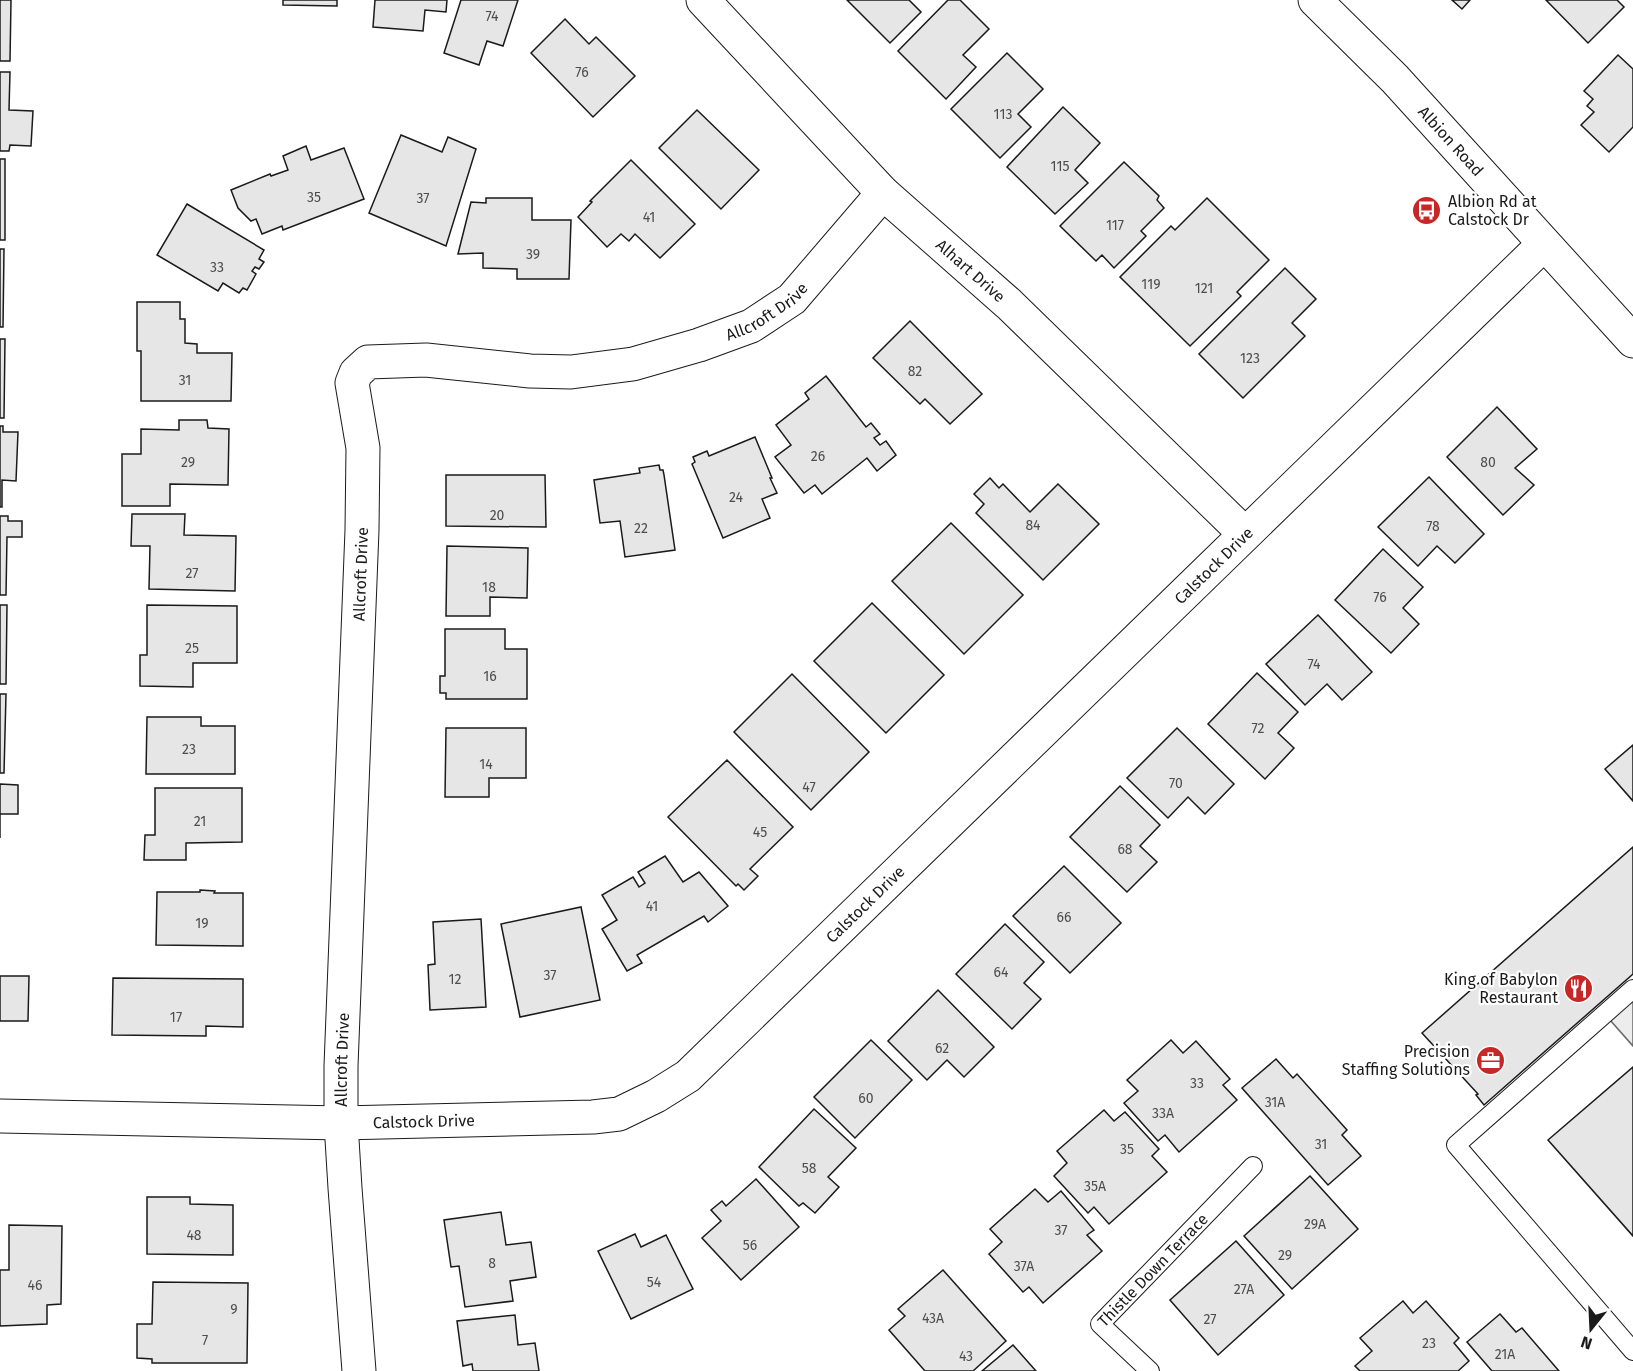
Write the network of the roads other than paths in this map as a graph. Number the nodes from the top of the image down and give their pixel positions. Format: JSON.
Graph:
{"nodes":[{"id":1,"x":703,"y":0,"type":"edge"},
{"id":2,"x":1315,"y":0,"type":"edge"},
{"id":3,"x":883,"y":193,"type":"junction"},
{"id":4,"x":1544,"y":244,"type":"junction"},
{"id":5,"x":1633,"y":341,"type":"edge"},
{"id":6,"x":1245,"y":534,"type":"junction"},
{"id":7,"x":1633,"y":989,"type":"edge"},
{"id":8,"x":0,"y":1116,"type":"edge"},
{"id":9,"x":341,"y":1124,"type":"junction"},
{"id":10,"x":1253,"y":1166,"type":"dead end"},
{"id":11,"x":1633,"y":1351,"type":"edge"},
{"id":12,"x":359,"y":1371,"type":"edge"},
{"id":13,"x":1150,"y":1371,"type":"edge"}],
"edges":[{"from":1,"to":3,"type":"street","name":"Alhart Drive"},
{"from":2,"to":4,"type":"street","name":"Albion Road"},
{"from":3,"to":6,"type":"street","name":"Alhart Drive"},
{"from":3,"to":9,"type":"street","name":"Allcroft Drive"},
{"from":4,"to":5,"type":"street","name":"Albion Road"},
{"from":4,"to":6,"type":"street","name":"Calstock Drive"},
{"from":6,"to":9,"type":"street","name":"Calstock Drive"},
{"from":7,"to":11,"type":"lane"},
{"from":8,"to":9,"type":"street","name":"Calstock Drive"},
{"from":9,"to":12,"type":"street","name":"Allcroft Drive"},
{"from":10,"to":13,"type":"lane","name":"Thistle Down Terrace"}]}
